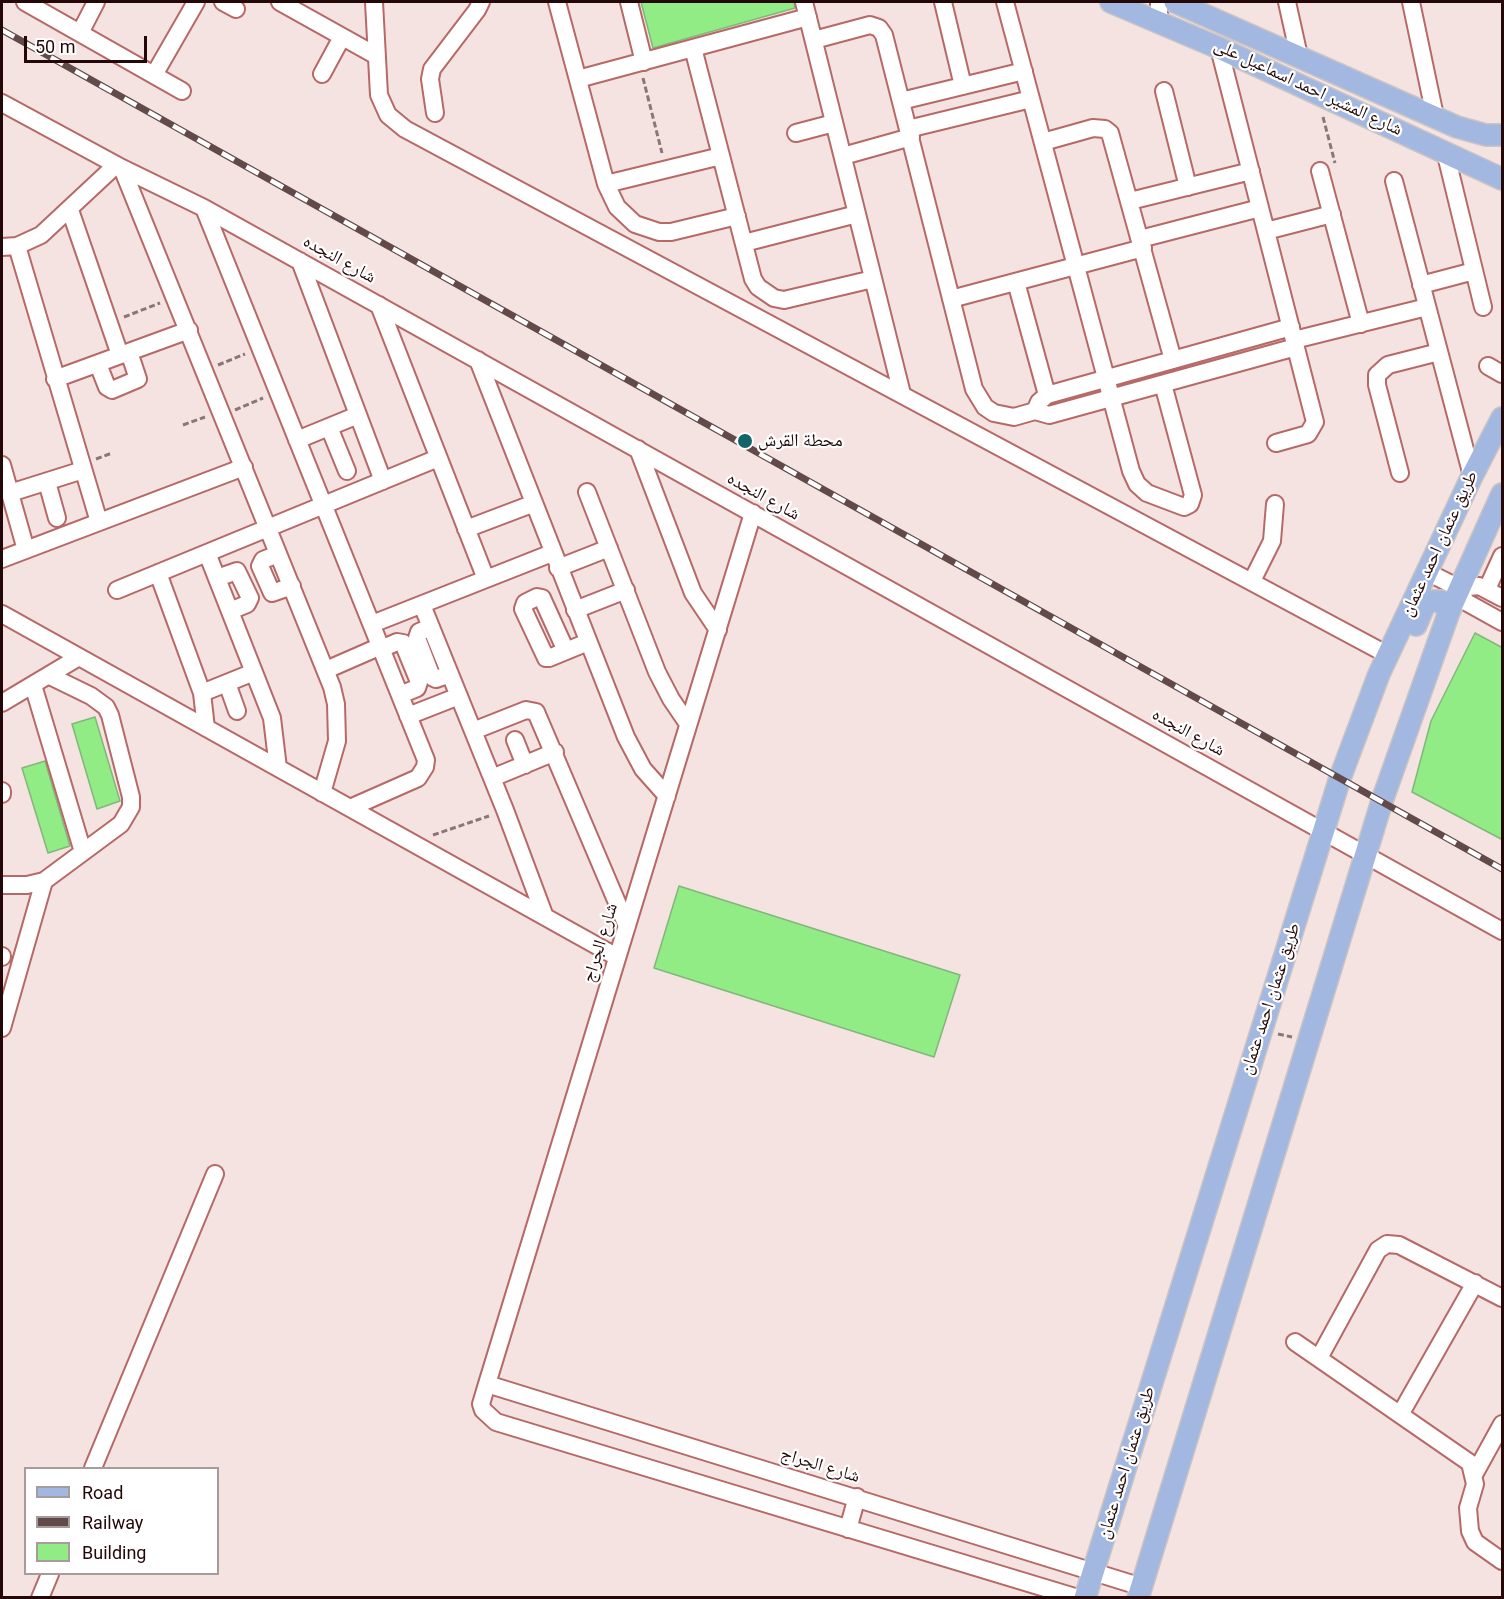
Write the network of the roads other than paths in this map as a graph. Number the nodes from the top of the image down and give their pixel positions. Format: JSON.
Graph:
{"nodes":[{"id":1,"x":25,"y":2,"type":"edge"},
{"id":2,"x":96,"y":2,"type":"edge"},
{"id":3,"x":196,"y":2,"type":"edge"},
{"id":4,"x":280,"y":2,"type":"edge"},
{"id":5,"x":374,"y":2,"type":"edge"},
{"id":6,"x":481,"y":2,"type":"edge"},
{"id":7,"x":557,"y":2,"type":"edge"},
{"id":8,"x":629,"y":2,"type":"edge"},
{"id":9,"x":943,"y":2,"type":"edge"},
{"id":10,"x":1005,"y":2,"type":"edge"},
{"id":11,"x":1111,"y":2,"type":"edge"},
{"id":12,"x":1175,"y":2,"type":"edge"},
{"id":13,"x":1287,"y":2,"type":"edge"},
{"id":14,"x":1411,"y":2,"type":"edge"},
{"id":15,"x":806,"y":9,"type":"edge"},
{"id":16,"x":1159,"y":12,"type":"edge"},
{"id":17,"x":80,"y":33,"type":"junction"},
{"id":18,"x":342,"y":37,"type":"junction"},
{"id":19,"x":814,"y":40,"type":"junction"},
{"id":20,"x":693,"y":48,"type":"junction"},
{"id":21,"x":1219,"y":48,"type":"junction"},
{"id":22,"x":375,"y":56,"type":"junction"},
{"id":23,"x":1299,"y":56,"type":"junction"},
{"id":24,"x":641,"y":62,"type":"junction"},
{"id":25,"x":1024,"y":71,"type":"junction"},
{"id":26,"x":322,"y":74,"type":"dead end"},
{"id":27,"x":154,"y":75,"type":"junction"},
{"id":28,"x":578,"y":79,"type":"junction"},
{"id":29,"x":963,"y":86,"type":"junction"},
{"id":30,"x":182,"y":91,"type":"dead end"},
{"id":31,"x":1164,"y":92,"type":"dead end"},
{"id":32,"x":1031,"y":99,"type":"junction"},
{"id":33,"x":901,"y":101,"type":"junction"},
{"id":34,"x":2,"y":103,"type":"edge"},
{"id":35,"x":435,"y":113,"type":"dead end"},
{"id":36,"x":1435,"y":116,"type":"junction"},
{"id":37,"x":834,"y":123,"type":"junction"},
{"id":38,"x":796,"y":133,"type":"dead end"},
{"id":39,"x":910,"y":133,"type":"junction"},
{"id":40,"x":1503,"y":135,"type":"edge"},
{"id":41,"x":1043,"y":142,"type":"junction"},
{"id":42,"x":1445,"y":152,"type":"junction"},
{"id":43,"x":721,"y":156,"type":"junction"},
{"id":44,"x":843,"y":156,"type":"junction"},
{"id":45,"x":119,"y":166,"type":"junction"},
{"id":46,"x":1251,"y":171,"type":"junction"},
{"id":47,"x":1320,"y":171,"type":"dead end"},
{"id":48,"x":1503,"y":179,"type":"edge"},
{"id":49,"x":1394,"y":181,"type":"dead end"},
{"id":50,"x":606,"y":184,"type":"junction"},
{"id":51,"x":1188,"y":187,"type":"junction"},
{"id":52,"x":1130,"y":201,"type":"junction"},
{"id":53,"x":204,"y":208,"type":"junction"},
{"id":54,"x":1260,"y":208,"type":"junction"},
{"id":55,"x":70,"y":210,"type":"junction"},
{"id":56,"x":857,"y":214,"type":"junction"},
{"id":57,"x":1332,"y":214,"type":"junction"},
{"id":58,"x":737,"y":216,"type":"junction"},
{"id":59,"x":1266,"y":231,"type":"junction"},
{"id":60,"x":744,"y":243,"type":"junction"},
{"id":61,"x":1141,"y":244,"type":"junction"},
{"id":62,"x":9,"y":246,"type":"edge"},
{"id":63,"x":300,"y":261,"type":"junction"},
{"id":64,"x":1076,"y":266,"type":"junction"},
{"id":65,"x":1474,"y":270,"type":"junction"},
{"id":66,"x":873,"y":279,"type":"junction"},
{"id":67,"x":1016,"y":282,"type":"junction"},
{"id":68,"x":1422,"y":285,"type":"junction"},
{"id":69,"x":951,"y":299,"type":"junction"},
{"id":70,"x":380,"y":305,"type":"junction"},
{"id":71,"x":1427,"y":307,"type":"junction"},
{"id":72,"x":1483,"y":307,"type":"dead end"},
{"id":73,"x":1361,"y":324,"type":"junction"},
{"id":74,"x":189,"y":330,"type":"junction"},
{"id":75,"x":1294,"y":338,"type":"junction"},
{"id":76,"x":1439,"y":352,"type":"junction"},
{"id":77,"x":125,"y":354,"type":"junction"},
{"id":78,"x":478,"y":360,"type":"junction"},
{"id":79,"x":1173,"y":360,"type":"junction"},
{"id":80,"x":98,"y":364,"type":"junction"},
{"id":81,"x":55,"y":379,"type":"junction"},
{"id":82,"x":1106,"y":379,"type":"junction"},
{"id":83,"x":1163,"y":384,"type":"junction"},
{"id":84,"x":902,"y":394,"type":"junction"},
{"id":85,"x":1047,"y":395,"type":"junction"},
{"id":86,"x":1111,"y":398,"type":"junction"},
{"id":87,"x":1035,"y":411,"type":"junction"},
{"id":88,"x":358,"y":415,"type":"junction"},
{"id":89,"x":1503,"y":418,"type":"edge"},
{"id":90,"x":329,"y":427,"type":"junction"},
{"id":91,"x":297,"y":440,"type":"junction"},
{"id":92,"x":1276,"y":443,"type":"dead end"},
{"id":93,"x":638,"y":449,"type":"junction"},
{"id":94,"x":438,"y":458,"type":"junction"},
{"id":95,"x":2,"y":465,"type":"edge"},
{"id":96,"x":244,"y":467,"type":"junction"},
{"id":97,"x":83,"y":470,"type":"junction"},
{"id":98,"x":347,"y":471,"type":"dead end"},
{"id":99,"x":1400,"y":473,"type":"dead end"},
{"id":100,"x":1472,"y":476,"type":"junction"},
{"id":101,"x":383,"y":481,"type":"junction"},
{"id":102,"x":47,"y":482,"type":"junction"},
{"id":103,"x":587,"y":492,"type":"dead end"},
{"id":104,"x":1147,"y":493,"type":"junction"},
{"id":105,"x":9,"y":494,"type":"junction"},
{"id":106,"x":1503,"y":494,"type":"edge"},
{"id":107,"x":532,"y":504,"type":"junction"},
{"id":108,"x":1275,"y":504,"type":"dead end"},
{"id":109,"x":324,"y":505,"type":"junction"},
{"id":110,"x":753,"y":513,"type":"junction"},
{"id":111,"x":57,"y":518,"type":"dead end"},
{"id":112,"x":1135,"y":519,"type":"junction"},
{"id":113,"x":99,"y":522,"type":"junction"},
{"id":114,"x":268,"y":528,"type":"junction"},
{"id":115,"x":466,"y":529,"type":"junction"},
{"id":116,"x":609,"y":548,"type":"junction"},
{"id":117,"x":26,"y":550,"type":"junction"},
{"id":118,"x":207,"y":553,"type":"junction"},
{"id":119,"x":1503,"y":556,"type":"edge"},
{"id":120,"x":2,"y":559,"type":"edge"},
{"id":121,"x":555,"y":560,"type":"junction"},
{"id":122,"x":1427,"y":572,"type":"junction"},
{"id":123,"x":158,"y":573,"type":"junction"},
{"id":124,"x":217,"y":578,"type":"junction"},
{"id":125,"x":486,"y":579,"type":"junction"},
{"id":126,"x":1252,"y":581,"type":"junction"},
{"id":127,"x":1459,"y":588,"type":"junction"},
{"id":128,"x":1487,"y":589,"type":"junction"},
{"id":129,"x":117,"y":590,"type":"dead end"},
{"id":130,"x":626,"y":590,"type":"junction"},
{"id":131,"x":1503,"y":598,"type":"edge"},
{"id":132,"x":422,"y":605,"type":"junction"},
{"id":133,"x":575,"y":610,"type":"junction"},
{"id":134,"x":230,"y":611,"type":"junction"},
{"id":135,"x":1449,"y":612,"type":"junction"},
{"id":136,"x":2,"y":614,"type":"edge"},
{"id":137,"x":1503,"y":622,"type":"edge"},
{"id":138,"x":372,"y":624,"type":"junction"},
{"id":139,"x":718,"y":630,"type":"junction"},
{"id":140,"x":588,"y":642,"type":"junction"},
{"id":141,"x":381,"y":648,"type":"junction"},
{"id":142,"x":566,"y":651,"type":"dead end"},
{"id":143,"x":79,"y":657,"type":"junction"},
{"id":144,"x":1383,"y":665,"type":"junction"},
{"id":145,"x":326,"y":670,"type":"junction"},
{"id":146,"x":254,"y":672,"type":"junction"},
{"id":147,"x":50,"y":676,"type":"junction"},
{"id":148,"x":227,"y":683,"type":"junction"},
{"id":149,"x":33,"y":685,"type":"junction"},
{"id":150,"x":202,"y":693,"type":"junction"},
{"id":151,"x":459,"y":696,"type":"junction"},
{"id":152,"x":2,"y":704,"type":"edge"},
{"id":153,"x":237,"y":711,"type":"dead end"},
{"id":154,"x":408,"y":716,"type":"junction"},
{"id":155,"x":688,"y":724,"type":"junction"},
{"id":156,"x":206,"y":728,"type":"junction"},
{"id":157,"x":473,"y":731,"type":"junction"},
{"id":158,"x":515,"y":740,"type":"dead end"},
{"id":159,"x":555,"y":752,"type":"junction"},
{"id":160,"x":525,"y":765,"type":"junction"},
{"id":161,"x":278,"y":768,"type":"junction"},
{"id":162,"x":492,"y":778,"type":"junction"},
{"id":163,"x":322,"y":793,"type":"junction"},
{"id":164,"x":667,"y":796,"type":"junction"},
{"id":165,"x":350,"y":808,"type":"junction"},
{"id":166,"x":1325,"y":832,"type":"junction"},
{"id":167,"x":83,"y":852,"type":"junction"},
{"id":168,"x":1365,"y":855,"type":"junction"},
{"id":169,"x":44,"y":881,"type":"junction"},
{"id":170,"x":2,"y":885,"type":"edge"},
{"id":171,"x":545,"y":917,"type":"junction"},
{"id":172,"x":627,"y":926,"type":"junction"},
{"id":173,"x":1503,"y":931,"type":"edge"},
{"id":174,"x":616,"y":957,"type":"junction"},
{"id":175,"x":2,"y":1028,"type":"edge"},
{"id":176,"x":215,"y":1174,"type":"dead end"},
{"id":177,"x":1475,"y":1283,"type":"junction"},
{"id":178,"x":1503,"y":1298,"type":"edge"},
{"id":179,"x":1295,"y":1342,"type":"dead end"},
{"id":180,"x":1319,"y":1358,"type":"junction"},
{"id":181,"x":487,"y":1384,"type":"junction"},
{"id":182,"x":1401,"y":1413,"type":"junction"},
{"id":183,"x":1503,"y":1424,"type":"edge"},
{"id":184,"x":93,"y":1467,"type":"edge"},
{"id":185,"x":1475,"y":1473,"type":"junction"},
{"id":186,"x":857,"y":1497,"type":"junction"},
{"id":187,"x":848,"y":1529,"type":"junction"},
{"id":188,"x":1503,"y":1561,"type":"edge"},
{"id":189,"x":1094,"y":1571,"type":"junction"},
{"id":190,"x":50,"y":1575,"type":"edge"},
{"id":191,"x":1140,"y":1592,"type":"edge"},
{"id":192,"x":40,"y":1598,"type":"edge"},
{"id":193,"x":1078,"y":1598,"type":"edge"},
{"id":194,"x":1085,"y":1598,"type":"edge"}],
"edges":[{"from":1,"to":17,"type":"street"},
{"from":2,"to":17,"type":"street"},
{"from":3,"to":27,"type":"street"},
{"from":4,"to":18,"type":"street"},
{"from":5,"to":22,"type":"street"},
{"from":6,"to":35,"type":"street"},
{"from":7,"to":28,"type":"street"},
{"from":8,"to":24,"type":"street"},
{"from":9,"to":29,"type":"street"},
{"from":10,"to":25,"type":"street"},
{"from":11,"to":16,"type":"main road","name":"شارع المشير احمد اسماعيل على"},
{"from":12,"to":23,"type":"main road","name":"شارع المشير احمد اسماعيل على"},
{"from":13,"to":23,"type":"street"},
{"from":14,"to":36,"type":"street"},
{"from":15,"to":19,"type":"street"},
{"from":15,"to":20,"type":"street"},
{"from":16,"to":21,"type":"main road","name":"شارع المشير احمد اسماعيل على"},
{"from":17,"to":27,"type":"street"},
{"from":18,"to":22,"type":"street"},
{"from":18,"to":26,"type":"street"},
{"from":19,"to":33,"type":"street"},
{"from":19,"to":37,"type":"street"},
{"from":20,"to":24,"type":"street"},
{"from":20,"to":43,"type":"street"},
{"from":21,"to":42,"type":"main road","name":"شارع المشير احمد اسماعيل على"},
{"from":21,"to":46,"type":"street"},
{"from":22,"to":84,"type":"street"},
{"from":23,"to":36,"type":"main road","name":"شارع المشير احمد اسماعيل على"},
{"from":24,"to":28,"type":"street"},
{"from":25,"to":29,"type":"street"},
{"from":25,"to":32,"type":"street"},
{"from":27,"to":30,"type":"street"},
{"from":28,"to":50,"type":"street"},
{"from":29,"to":33,"type":"street"},
{"from":31,"to":51,"type":"street"},
{"from":32,"to":39,"type":"street"},
{"from":32,"to":41,"type":"street"},
{"from":33,"to":39,"type":"street"},
{"from":34,"to":45,"type":"street","name":"شارع النجده"},
{"from":36,"to":40,"type":"main road","name":"شارع المشير احمد اسماعيل على"},
{"from":37,"to":38,"type":"street"},
{"from":37,"to":44,"type":"street"},
{"from":39,"to":44,"type":"street"},
{"from":39,"to":69,"type":"street"},
{"from":41,"to":52,"type":"street"},
{"from":41,"to":64,"type":"street"},
{"from":42,"to":48,"type":"main road","name":"شارع المشير احمد اسماعيل على"},
{"from":42,"to":65,"type":"street"},
{"from":43,"to":50,"type":"street"},
{"from":43,"to":58,"type":"street"},
{"from":44,"to":56,"type":"street"},
{"from":45,"to":53,"type":"street","name":"شارع النجده"},
{"from":45,"to":55,"type":"street"},
{"from":45,"to":74,"type":"street"},
{"from":46,"to":51,"type":"street"},
{"from":46,"to":54,"type":"street"},
{"from":47,"to":57,"type":"street"},
{"from":49,"to":68,"type":"street"},
{"from":50,"to":58,"type":"street"},
{"from":51,"to":52,"type":"street"},
{"from":52,"to":61,"type":"street"},
{"from":53,"to":63,"type":"street","name":"شارع النجده"},
{"from":53,"to":91,"type":"street"},
{"from":54,"to":59,"type":"street"},
{"from":54,"to":61,"type":"street"},
{"from":55,"to":62,"type":"street"},
{"from":55,"to":77,"type":"street"},
{"from":56,"to":60,"type":"street"},
{"from":56,"to":66,"type":"street"},
{"from":57,"to":59,"type":"street"},
{"from":57,"to":73,"type":"street"},
{"from":58,"to":60,"type":"street"},
{"from":59,"to":75,"type":"street"},
{"from":60,"to":66,"type":"street"},
{"from":61,"to":64,"type":"street"},
{"from":61,"to":79,"type":"street"},
{"from":62,"to":81,"type":"street"},
{"from":63,"to":70,"type":"street","name":"شارع النجده"},
{"from":63,"to":88,"type":"street"},
{"from":64,"to":67,"type":"street"},
{"from":64,"to":82,"type":"street"},
{"from":65,"to":68,"type":"street"},
{"from":65,"to":72,"type":"street"},
{"from":66,"to":84,"type":"street"},
{"from":67,"to":69,"type":"street"},
{"from":67,"to":85,"type":"street"},
{"from":68,"to":71,"type":"street"},
{"from":69,"to":87,"type":"street"},
{"from":70,"to":78,"type":"street","name":"شارع النجده"},
{"from":70,"to":94,"type":"street"},
{"from":71,"to":73,"type":"street"},
{"from":71,"to":76,"type":"street"},
{"from":73,"to":75,"type":"street"},
{"from":74,"to":77,"type":"street"},
{"from":74,"to":96,"type":"street"},
{"from":75,"to":79,"type":"street"},
{"from":75,"to":83,"type":"street"},
{"from":75,"to":92,"type":"street"},
{"from":76,"to":99,"type":"street"},
{"from":76,"to":100,"type":"street"},
{"from":77,"to":80,"type":"street"},
{"from":77,"to":80,"type":"street"},
{"from":78,"to":93,"type":"street","name":"شارع النجده"},
{"from":78,"to":107,"type":"street"},
{"from":79,"to":82,"type":"street"},
{"from":80,"to":81,"type":"street"},
{"from":81,"to":97,"type":"street"},
{"from":82,"to":85,"type":"street"},
{"from":82,"to":86,"type":"street"},
{"from":83,"to":86,"type":"street"},
{"from":83,"to":104,"type":"street"},
{"from":84,"to":112,"type":"street"},
{"from":85,"to":87,"type":"street"},
{"from":86,"to":87,"type":"street"},
{"from":86,"to":104,"type":"street"},
{"from":88,"to":90,"type":"street"},
{"from":88,"to":101,"type":"street"},
{"from":89,"to":100,"type":"main road","name":"طريق عثمان احمد عثمان"},
{"from":90,"to":91,"type":"street"},
{"from":90,"to":98,"type":"street"},
{"from":91,"to":109,"type":"street"},
{"from":93,"to":110,"type":"street","name":"شارع النجده"},
{"from":93,"to":139,"type":"street"},
{"from":94,"to":101,"type":"street"},
{"from":94,"to":115,"type":"street"},
{"from":95,"to":105,"type":"street"},
{"from":96,"to":113,"type":"street"},
{"from":96,"to":114,"type":"street"},
{"from":97,"to":102,"type":"street"},
{"from":97,"to":113,"type":"street"},
{"from":100,"to":122,"type":"main road","name":"طريق عثمان احمد عثمان"},
{"from":101,"to":109,"type":"street"},
{"from":102,"to":105,"type":"street"},
{"from":102,"to":111,"type":"street"},
{"from":103,"to":116,"type":"street"},
{"from":104,"to":112,"type":"street"},
{"from":105,"to":117,"type":"street"},
{"from":106,"to":127,"type":"main road","name":"طريق عثمان احمد عثمان"},
{"from":107,"to":115,"type":"street"},
{"from":107,"to":121,"type":"street"},
{"from":108,"to":126,"type":"street"},
{"from":109,"to":114,"type":"street"},
{"from":109,"to":138,"type":"street"},
{"from":110,"to":139,"type":"street","name":"شارع الجراج"},
{"from":110,"to":166,"type":"street","name":"شارع النجده"},
{"from":112,"to":126,"type":"street"},
{"from":113,"to":117,"type":"street"},
{"from":114,"to":118,"type":"street"},
{"from":114,"to":145,"type":"street"},
{"from":115,"to":125,"type":"street"},
{"from":116,"to":121,"type":"street"},
{"from":116,"to":130,"type":"street"},
{"from":117,"to":120,"type":"street"},
{"from":118,"to":123,"type":"street"},
{"from":118,"to":124,"type":"street"},
{"from":119,"to":128,"type":"street"},
{"from":121,"to":125,"type":"street"},
{"from":121,"to":133,"type":"street"},
{"from":122,"to":127,"type":"street"},
{"from":122,"to":144,"type":"main road","name":"طريق عثمان احمد عثمان"},
{"from":123,"to":129,"type":"street"},
{"from":123,"to":150,"type":"street"},
{"from":124,"to":134,"type":"street"},
{"from":124,"to":134,"type":"street"},
{"from":125,"to":132,"type":"street"},
{"from":126,"to":144,"type":"street"},
{"from":127,"to":128,"type":"street"},
{"from":127,"to":135,"type":"main road","name":"طريق عثمان احمد عثمان"},
{"from":127,"to":137,"type":"street"},
{"from":128,"to":131,"type":"street"},
{"from":130,"to":133,"type":"street"},
{"from":130,"to":155,"type":"street"},
{"from":132,"to":138,"type":"street"},
{"from":132,"to":151,"type":"street"},
{"from":133,"to":140,"type":"street"},
{"from":134,"to":146,"type":"street"},
{"from":135,"to":144,"type":"main road"},
{"from":135,"to":168,"type":"main road","name":"طريق عثمان احمد عثمان"},
{"from":136,"to":143,"type":"street"},
{"from":138,"to":141,"type":"street"},
{"from":139,"to":155,"type":"street","name":"شارع الجراج"},
{"from":140,"to":142,"type":"street"},
{"from":140,"to":164,"type":"street"},
{"from":141,"to":145,"type":"street"},
{"from":141,"to":154,"type":"street"},
{"from":143,"to":147,"type":"street"},
{"from":143,"to":156,"type":"street"},
{"from":144,"to":166,"type":"main road","name":"طريق عثمان احمد عثمان"},
{"from":145,"to":163,"type":"street"},
{"from":146,"to":148,"type":"street"},
{"from":146,"to":161,"type":"street"},
{"from":147,"to":149,"type":"street"},
{"from":147,"to":167,"type":"street"},
{"from":148,"to":150,"type":"street"},
{"from":148,"to":153,"type":"street"},
{"from":149,"to":152,"type":"street"},
{"from":149,"to":167,"type":"street"},
{"from":150,"to":156,"type":"street"},
{"from":151,"to":154,"type":"street"},
{"from":151,"to":157,"type":"street"},
{"from":154,"to":165,"type":"street"},
{"from":155,"to":164,"type":"street","name":"شارع الجراج"},
{"from":156,"to":161,"type":"street"},
{"from":157,"to":159,"type":"street"},
{"from":157,"to":162,"type":"street"},
{"from":158,"to":160,"type":"street"},
{"from":159,"to":160,"type":"street"},
{"from":159,"to":172,"type":"street"},
{"from":160,"to":162,"type":"street"},
{"from":161,"to":163,"type":"street"},
{"from":162,"to":171,"type":"street"},
{"from":163,"to":165,"type":"street"},
{"from":164,"to":172,"type":"street","name":"شارع الجراج"},
{"from":165,"to":171,"type":"street"},
{"from":166,"to":168,"type":"street","name":"شارع النجده"},
{"from":166,"to":189,"type":"main road","name":"طريق عثمان احمد عثمان"},
{"from":167,"to":169,"type":"street"},
{"from":168,"to":173,"type":"street","name":"شارع النجده"},
{"from":168,"to":191,"type":"main road","name":"طريق عثمان احمد عثمان"},
{"from":169,"to":170,"type":"street"},
{"from":169,"to":175,"type":"street"},
{"from":171,"to":174,"type":"street"},
{"from":172,"to":174,"type":"street","name":"شارع الجراج"},
{"from":174,"to":181,"type":"street","name":"شارع الجراج"},
{"from":176,"to":184,"type":"street"},
{"from":177,"to":178,"type":"street"},
{"from":177,"to":180,"type":"street"},
{"from":177,"to":182,"type":"street"},
{"from":179,"to":180,"type":"street"},
{"from":180,"to":182,"type":"street"},
{"from":181,"to":186,"type":"street","name":"شارع الجراج"},
{"from":181,"to":187,"type":"street","name":"شارع الجراج"},
{"from":182,"to":185,"type":"street"},
{"from":183,"to":185,"type":"street"},
{"from":185,"to":188,"type":"street"},
{"from":186,"to":187,"type":"street"},
{"from":186,"to":189,"type":"street","name":"شارع الجراج"},
{"from":187,"to":193,"type":"street","name":"شارع الجراج"},
{"from":189,"to":191,"type":"street","name":"شارع الجراج"},
{"from":189,"to":194,"type":"main road","name":"طريق عثمان احمد عثمان"},
{"from":190,"to":192,"type":"street"}]}
